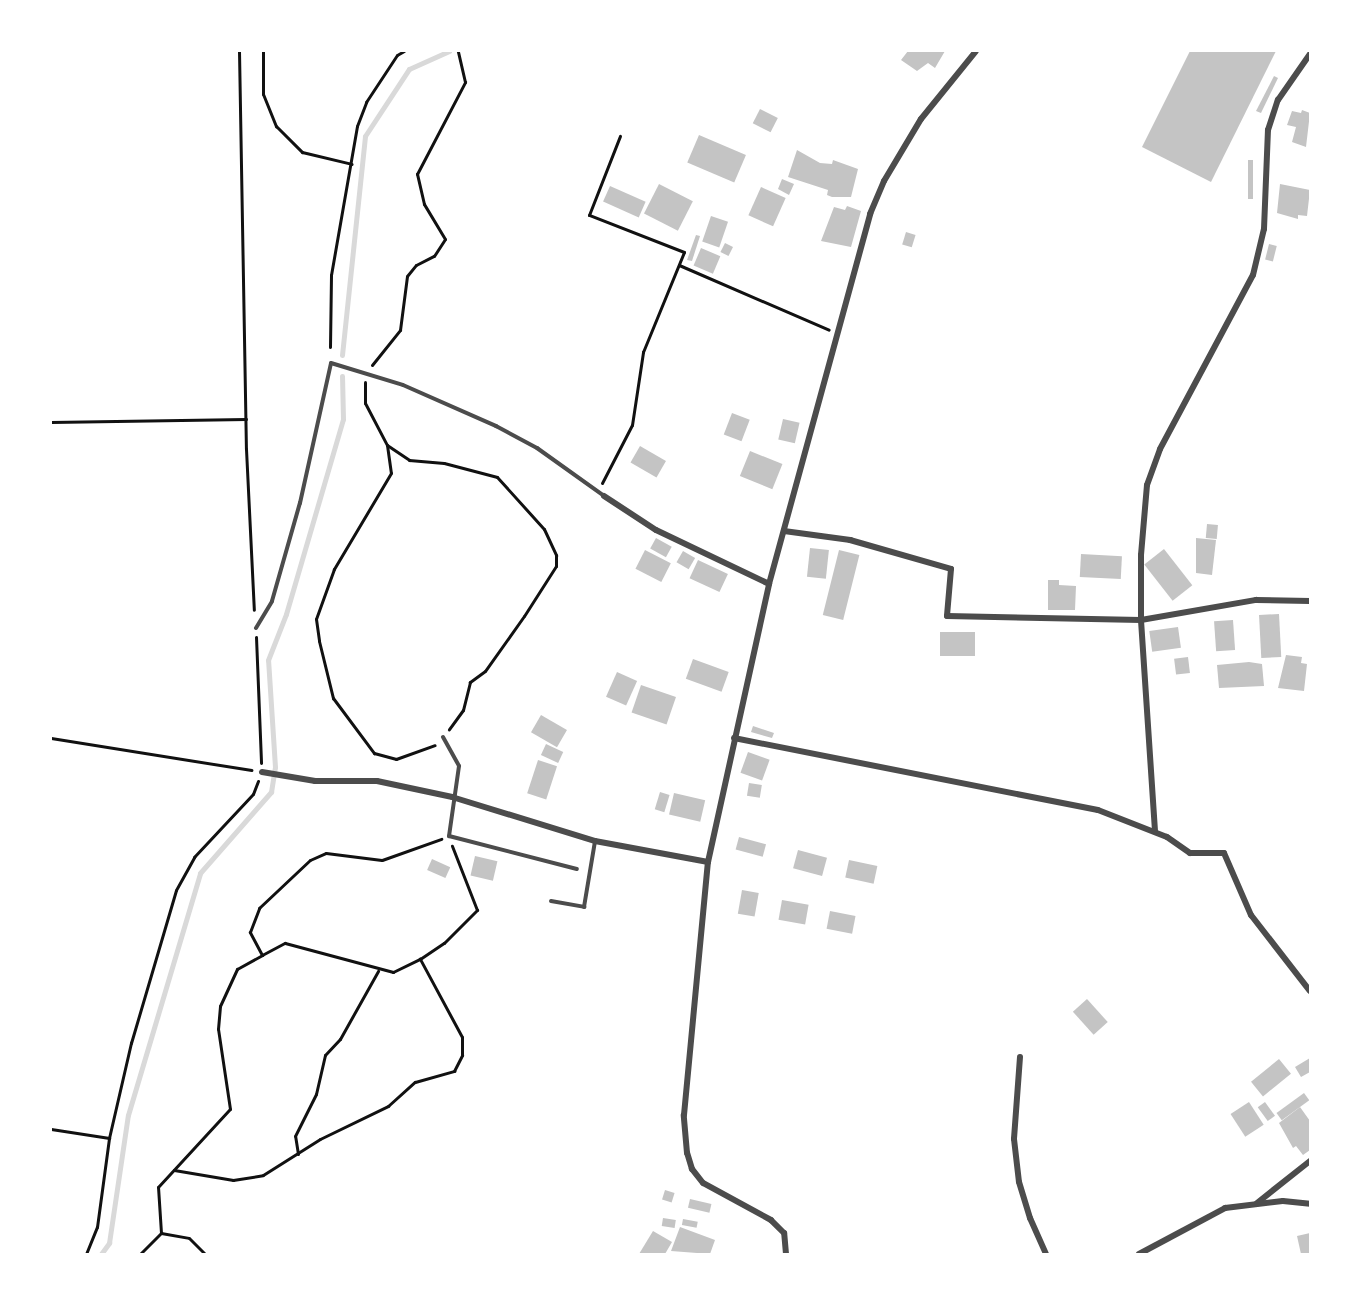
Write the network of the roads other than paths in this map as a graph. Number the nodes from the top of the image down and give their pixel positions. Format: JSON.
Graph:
{"nodes":[{"id":1,"x":976,"y":51,"type":"edge"},
{"id":2,"x":1310,"y":54,"type":"edge"},
{"id":3,"x":604,"y":496,"type":"joint"},
{"id":4,"x":784,"y":531,"type":"junction"},
{"id":5,"x":770,"y":584,"type":"junction"},
{"id":6,"x":1310,"y":601,"type":"edge"},
{"id":7,"x":1141,"y":620,"type":"junction"},
{"id":8,"x":256,"y":628,"type":"road end"},
{"id":9,"x":442,"y":737,"type":"road end"},
{"id":10,"x":734,"y":738,"type":"junction"},
{"id":11,"x":262,"y":772,"type":"road end"},
{"id":12,"x":452,"y":797,"type":"junction"},
{"id":13,"x":1155,"y":831,"type":"junction"},
{"id":14,"x":595,"y":841,"type":"junction"},
{"id":15,"x":708,"y":862,"type":"junction"},
{"id":16,"x":577,"y":869,"type":"dead end"},
{"id":17,"x":551,"y":901,"type":"dead end"},
{"id":18,"x":1310,"y":991,"type":"edge"},
{"id":19,"x":1020,"y":1057,"type":"dead end"},
{"id":20,"x":1310,"y":1161,"type":"edge"},
{"id":21,"x":1256,"y":1203,"type":"junction"},
{"id":22,"x":1310,"y":1204,"type":"edge"},
{"id":23,"x":786,"y":1254,"type":"edge"},
{"id":24,"x":1046,"y":1254,"type":"edge"},
{"id":25,"x":1139,"y":1254,"type":"edge"}],
"edges":[{"from":1,"to":4,"type":"street"},
{"from":2,"to":7,"type":"street"},
{"from":3,"to":5,"type":"street"},
{"from":3,"to":8,"type":"lane"},
{"from":4,"to":5,"type":"street"},
{"from":4,"to":7,"type":"street"},
{"from":5,"to":10,"type":"street"},
{"from":6,"to":7,"type":"street"},
{"from":7,"to":13,"type":"street"},
{"from":9,"to":12,"type":"lane"},
{"from":10,"to":13,"type":"street"},
{"from":10,"to":15,"type":"street"},
{"from":11,"to":12,"type":"street"},
{"from":12,"to":14,"type":"street"},
{"from":12,"to":16,"type":"lane"},
{"from":13,"to":18,"type":"street"},
{"from":14,"to":15,"type":"street"},
{"from":14,"to":17,"type":"lane"},
{"from":15,"to":23,"type":"street"},
{"from":19,"to":24,"type":"street"},
{"from":20,"to":21,"type":"street"},
{"from":21,"to":22,"type":"street"},
{"from":21,"to":25,"type":"street"}]}
